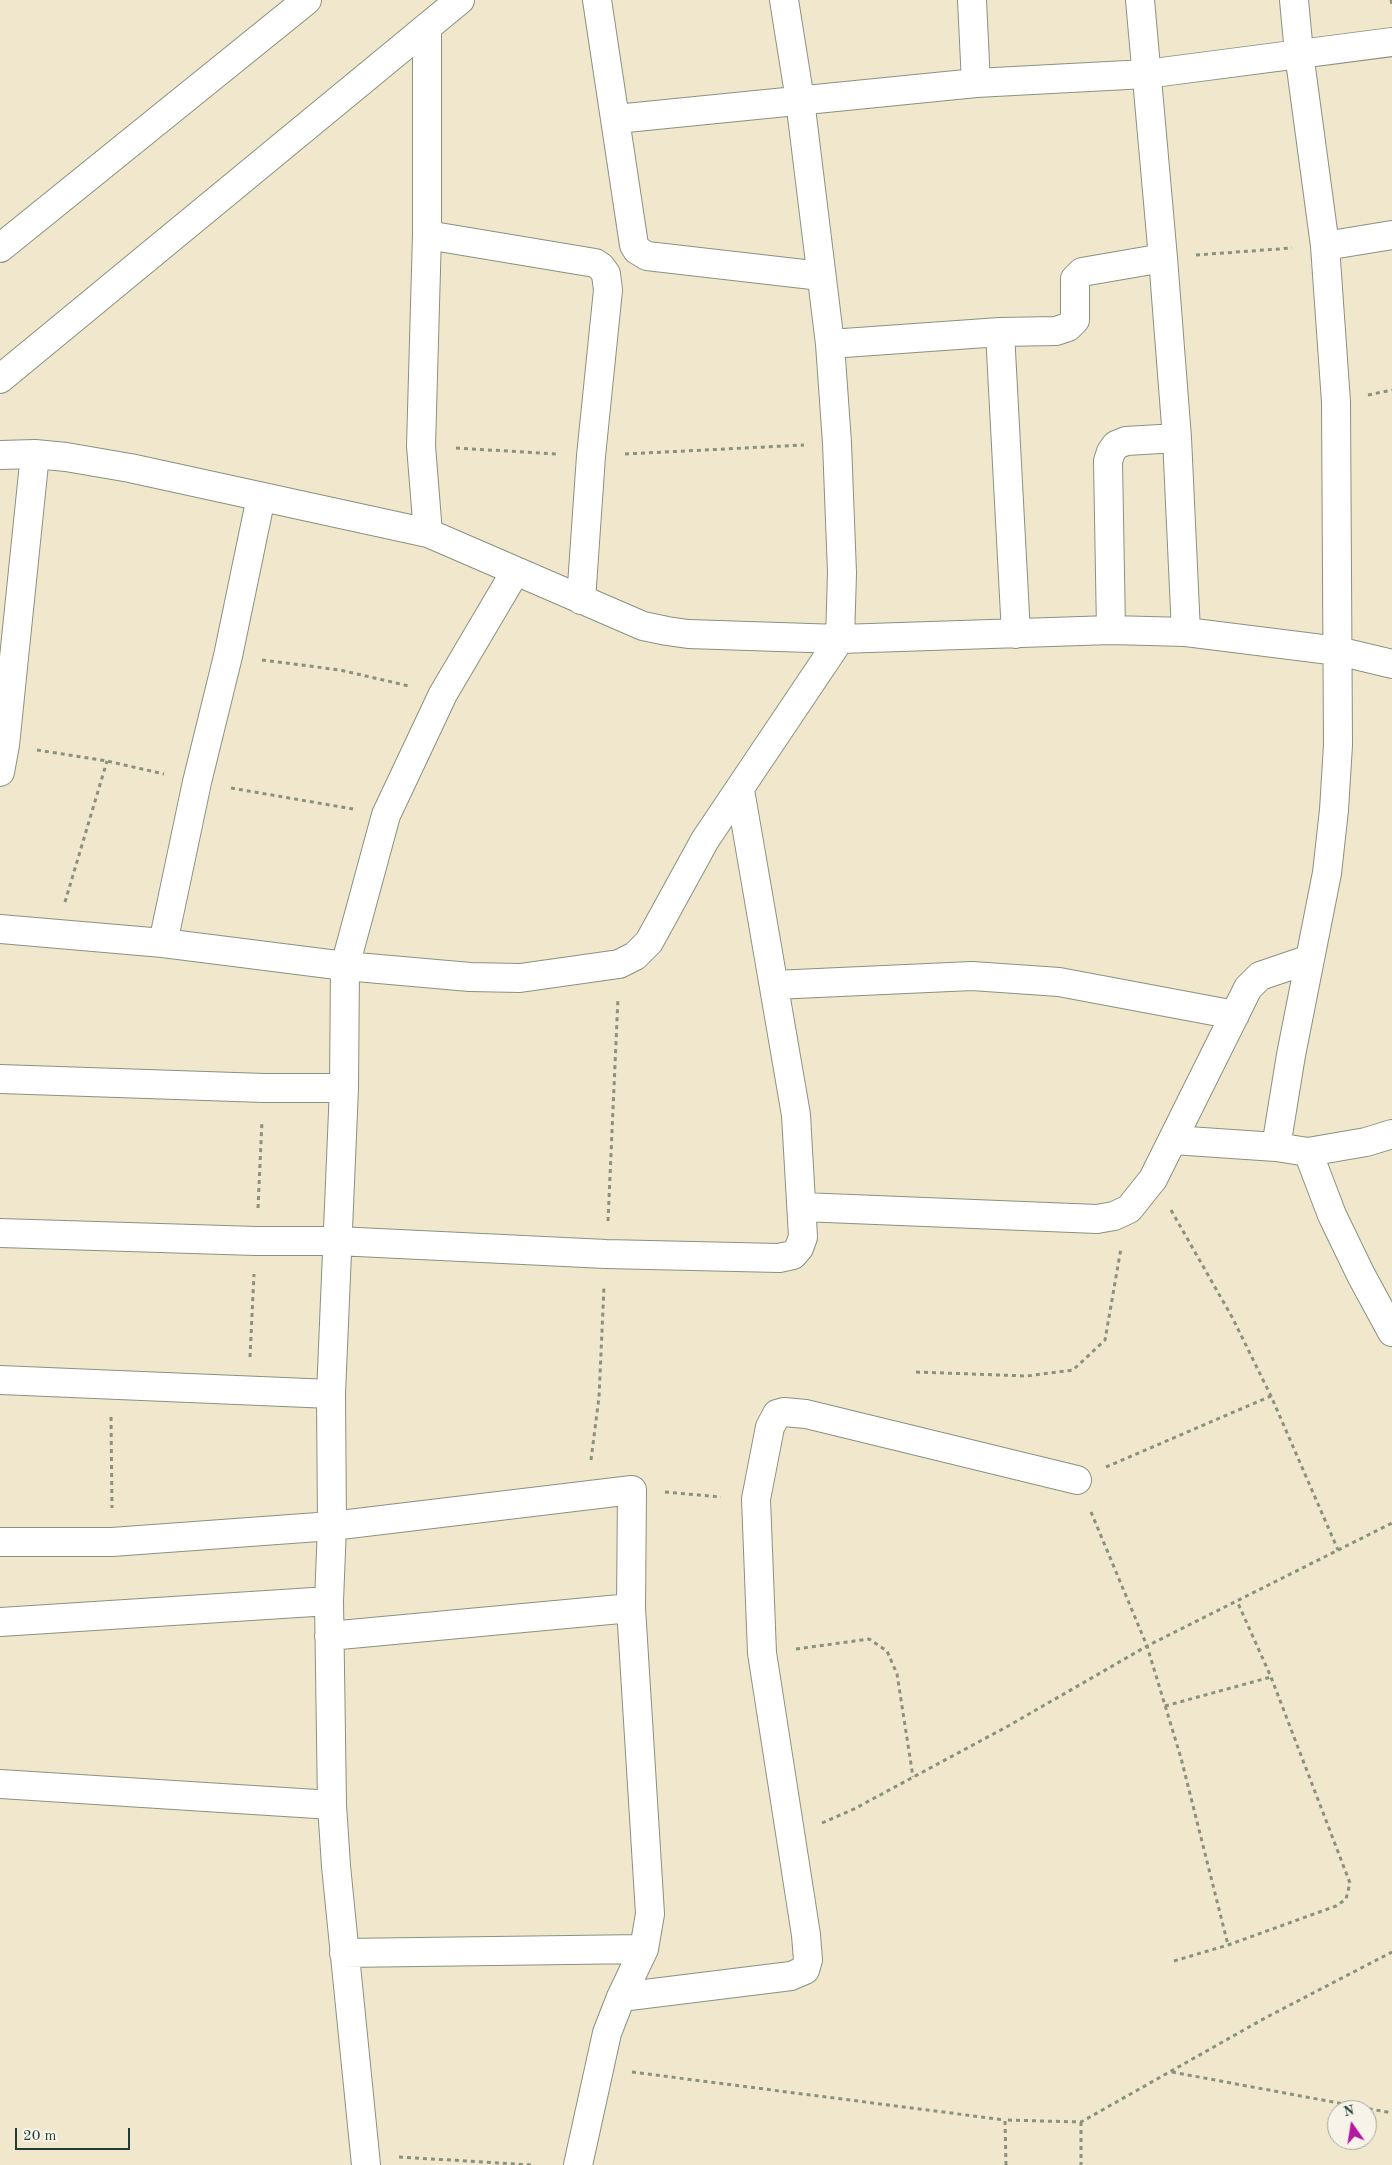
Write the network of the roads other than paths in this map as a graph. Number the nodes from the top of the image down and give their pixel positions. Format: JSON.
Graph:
{"nodes":[{"id":1,"x":307,"y":0,"type":"edge"},
{"id":2,"x":460,"y":0,"type":"edge"},
{"id":3,"x":597,"y":0,"type":"edge"},
{"id":4,"x":784,"y":0,"type":"edge"},
{"id":5,"x":972,"y":0,"type":"edge"},
{"id":6,"x":1140,"y":0,"type":"edge"},
{"id":7,"x":1294,"y":0,"type":"edge"},
{"id":8,"x":427,"y":27,"type":"junction"},
{"id":9,"x":1392,"y":42,"type":"edge"},
{"id":10,"x":1299,"y":53,"type":"junction"},
{"id":11,"x":1146,"y":74,"type":"junction"},
{"id":12,"x":976,"y":83,"type":"junction"},
{"id":13,"x":800,"y":100,"type":"junction"},
{"id":14,"x":616,"y":119,"type":"junction"},
{"id":15,"x":427,"y":235,"type":"junction"},
{"id":16,"x":1392,"y":235,"type":"edge"},
{"id":17,"x":1325,"y":246,"type":"junction"},
{"id":18,"x":0,"y":248,"type":"edge"},
{"id":19,"x":1163,"y":258,"type":"junction"},
{"id":20,"x":821,"y":276,"type":"junction"},
{"id":21,"x":1000,"y":332,"type":"junction"},
{"id":22,"x":830,"y":344,"type":"junction"},
{"id":23,"x":0,"y":379,"type":"edge"},
{"id":24,"x":1177,"y":438,"type":"junction"},
{"id":25,"x":34,"y":454,"type":"junction"},
{"id":26,"x":0,"y":455,"type":"edge"},
{"id":27,"x":261,"y":497,"type":"junction"},
{"id":28,"x":428,"y":533,"type":"junction"},
{"id":29,"x":515,"y":572,"type":"junction"},
{"id":30,"x":581,"y":600,"type":"junction"},
{"id":31,"x":1111,"y":630,"type":"junction"},
{"id":32,"x":1186,"y":632,"type":"junction"},
{"id":33,"x":1016,"y":634,"type":"junction"},
{"id":34,"x":840,"y":639,"type":"junction"},
{"id":35,"x":1338,"y":651,"type":"junction"},
{"id":36,"x":1392,"y":664,"type":"edge"},
{"id":37,"x":0,"y":772,"type":"edge"},
{"id":38,"x":740,"y":790,"type":"junction"},
{"id":39,"x":0,"y":929,"type":"edge"},
{"id":40,"x":163,"y":943,"type":"junction"},
{"id":41,"x":1310,"y":958,"type":"junction"},
{"id":42,"x":345,"y":966,"type":"junction"},
{"id":43,"x":774,"y":985,"type":"junction"},
{"id":44,"x":1235,"y":1015,"type":"junction"},
{"id":45,"x":0,"y":1079,"type":"edge"},
{"id":46,"x":344,"y":1088,"type":"junction"},
{"id":47,"x":1392,"y":1134,"type":"edge"},
{"id":48,"x":1173,"y":1140,"type":"junction"},
{"id":49,"x":1276,"y":1147,"type":"junction"},
{"id":50,"x":1308,"y":1152,"type":"junction"},
{"id":51,"x":802,"y":1207,"type":"junction"},
{"id":52,"x":0,"y":1233,"type":"edge"},
{"id":53,"x":338,"y":1242,"type":"junction"},
{"id":54,"x":1392,"y":1332,"type":"edge"},
{"id":55,"x":0,"y":1380,"type":"edge"},
{"id":56,"x":331,"y":1394,"type":"junction"},
{"id":57,"x":1077,"y":1480,"type":"road end"},
{"id":58,"x":332,"y":1526,"type":"junction"},
{"id":59,"x":0,"y":1542,"type":"edge"},
{"id":60,"x":329,"y":1601,"type":"junction"},
{"id":61,"x":631,"y":1608,"type":"junction"},
{"id":62,"x":0,"y":1622,"type":"edge"},
{"id":63,"x":329,"y":1636,"type":"junction"},
{"id":64,"x":0,"y":1784,"type":"edge"},
{"id":65,"x":332,"y":1805,"type":"junction"},
{"id":66,"x":644,"y":1949,"type":"junction"},
{"id":67,"x":344,"y":1953,"type":"junction"},
{"id":68,"x":621,"y":1997,"type":"junction"},
{"id":69,"x":366,"y":2160,"type":"edge"},
{"id":70,"x":578,"y":2165,"type":"edge"}],
"edges":[{"from":1,"to":18,"type":"street"},
{"from":2,"to":8,"type":"street"},
{"from":3,"to":14,"type":"street"},
{"from":4,"to":13,"type":"street"},
{"from":5,"to":12,"type":"street"},
{"from":6,"to":11,"type":"street"},
{"from":7,"to":10,"type":"street"},
{"from":8,"to":15,"type":"street"},
{"from":8,"to":23,"type":"street"},
{"from":9,"to":10,"type":"street"},
{"from":10,"to":11,"type":"street"},
{"from":10,"to":17,"type":"street"},
{"from":11,"to":12,"type":"street"},
{"from":11,"to":19,"type":"street"},
{"from":12,"to":13,"type":"street"},
{"from":13,"to":14,"type":"street"},
{"from":13,"to":20,"type":"street"},
{"from":14,"to":20,"type":"street"},
{"from":15,"to":28,"type":"street"},
{"from":15,"to":30,"type":"street"},
{"from":16,"to":17,"type":"street"},
{"from":17,"to":35,"type":"street"},
{"from":19,"to":21,"type":"street"},
{"from":19,"to":24,"type":"street"},
{"from":20,"to":22,"type":"street"},
{"from":21,"to":22,"type":"street"},
{"from":21,"to":33,"type":"street"},
{"from":22,"to":34,"type":"street"},
{"from":24,"to":31,"type":"street"},
{"from":24,"to":32,"type":"street"},
{"from":25,"to":26,"type":"street"},
{"from":25,"to":27,"type":"street"},
{"from":25,"to":37,"type":"street"},
{"from":27,"to":28,"type":"street"},
{"from":27,"to":40,"type":"street"},
{"from":28,"to":29,"type":"street"},
{"from":29,"to":30,"type":"street"},
{"from":29,"to":42,"type":"street"},
{"from":30,"to":34,"type":"street"},
{"from":31,"to":32,"type":"street"},
{"from":31,"to":33,"type":"street"},
{"from":32,"to":35,"type":"street"},
{"from":33,"to":34,"type":"street"},
{"from":34,"to":38,"type":"street"},
{"from":35,"to":36,"type":"street"},
{"from":35,"to":41,"type":"street"},
{"from":38,"to":42,"type":"street"},
{"from":38,"to":43,"type":"street"},
{"from":39,"to":40,"type":"street"},
{"from":40,"to":42,"type":"street"},
{"from":41,"to":44,"type":"street"},
{"from":41,"to":49,"type":"street"},
{"from":42,"to":46,"type":"street"},
{"from":43,"to":44,"type":"street"},
{"from":43,"to":51,"type":"street"},
{"from":44,"to":48,"type":"street"},
{"from":45,"to":46,"type":"street"},
{"from":46,"to":53,"type":"street"},
{"from":47,"to":50,"type":"street"},
{"from":48,"to":49,"type":"street"},
{"from":48,"to":51,"type":"street"},
{"from":49,"to":50,"type":"street"},
{"from":50,"to":54,"type":"street"},
{"from":51,"to":53,"type":"street"},
{"from":52,"to":53,"type":"street"},
{"from":53,"to":56,"type":"street"},
{"from":55,"to":56,"type":"street"},
{"from":56,"to":58,"type":"street"},
{"from":57,"to":68,"type":"street"},
{"from":58,"to":59,"type":"street"},
{"from":58,"to":60,"type":"street"},
{"from":58,"to":61,"type":"street"},
{"from":60,"to":62,"type":"street"},
{"from":60,"to":63,"type":"street"},
{"from":61,"to":63,"type":"street"},
{"from":61,"to":66,"type":"street"},
{"from":63,"to":65,"type":"street"},
{"from":64,"to":65,"type":"street"},
{"from":65,"to":67,"type":"street"},
{"from":66,"to":67,"type":"street"},
{"from":66,"to":68,"type":"street"},
{"from":67,"to":69,"type":"street"},
{"from":68,"to":70,"type":"street"}]}
